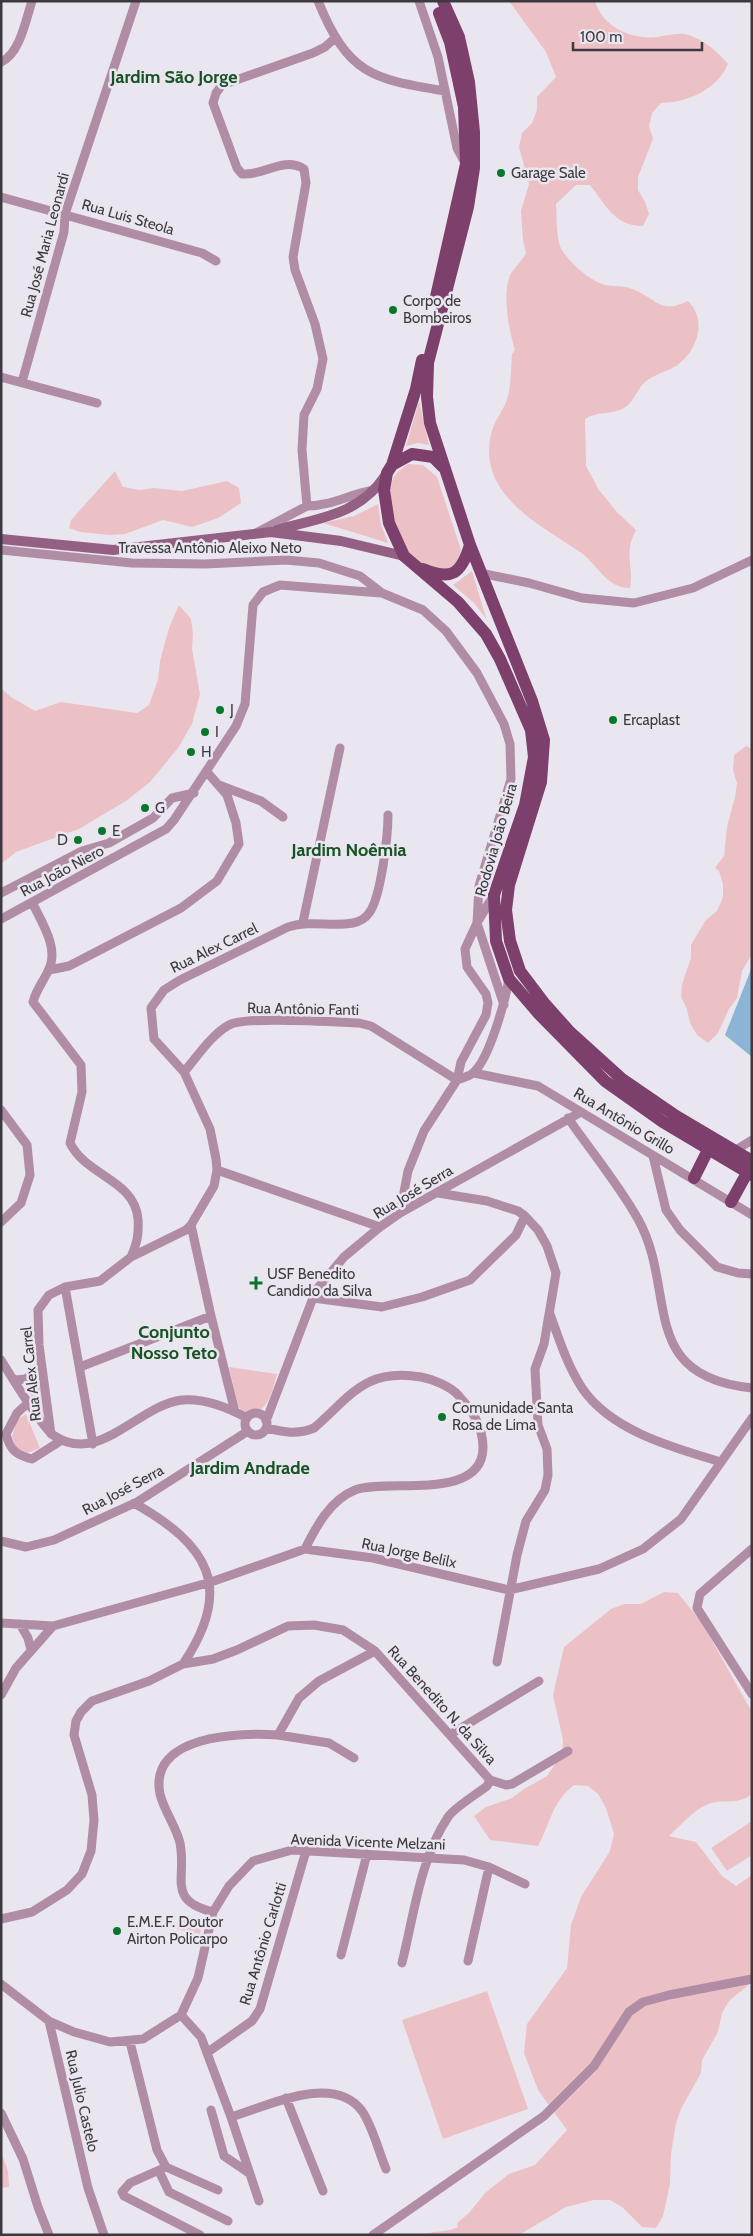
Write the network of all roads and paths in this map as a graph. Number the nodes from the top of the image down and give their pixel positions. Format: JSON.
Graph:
{"nodes":[{"id":1,"x":32,"y":1,"type":"edge"},
{"id":2,"x":136,"y":1,"type":"edge"},
{"id":3,"x":318,"y":1,"type":"edge"},
{"id":4,"x":419,"y":1,"type":"edge"},
{"id":5,"x":435,"y":1,"type":"edge"},
{"id":6,"x":442,"y":1,"type":"edge"},
{"id":7,"x":334,"y":38,"type":"junction"},
{"id":8,"x":1,"y":62,"type":"edge"},
{"id":9,"x":445,"y":91,"type":"junction"},
{"id":10,"x":466,"y":164,"type":"junction"},
{"id":11,"x":1,"y":197,"type":"edge"},
{"id":12,"x":65,"y":214,"type":"junction"},
{"id":13,"x":216,"y":261,"type":"dead end"},
{"id":14,"x":1,"y":377,"type":"edge"},
{"id":15,"x":22,"y":382,"type":"junction"},
{"id":16,"x":97,"y":403,"type":"dead end"},
{"id":17,"x":390,"y":469,"type":"junction"},
{"id":18,"x":447,"y":471,"type":"junction"},
{"id":19,"x":376,"y":489,"type":"junction"},
{"id":20,"x":307,"y":506,"type":"junction"},
{"id":21,"x":271,"y":532,"type":"junction"},
{"id":22,"x":256,"y":533,"type":"junction"},
{"id":23,"x":1,"y":539,"type":"edge"},
{"id":24,"x":470,"y":545,"type":"junction"},
{"id":25,"x":1,"y":550,"type":"edge"},
{"id":26,"x":404,"y":556,"type":"junction"},
{"id":27,"x":752,"y":560,"type":"edge"},
{"id":28,"x":416,"y":566,"type":"junction"},
{"id":29,"x":480,"y":574,"type":"junction"},
{"id":30,"x":382,"y":593,"type":"junction"},
{"id":31,"x":340,"y":748,"type":"dead end"},
{"id":32,"x":207,"y":772,"type":"junction"},
{"id":33,"x":218,"y":784,"type":"junction"},
{"id":34,"x":194,"y":792,"type":"junction"},
{"id":35,"x":388,"y":815,"type":"dead end"},
{"id":36,"x":283,"y":817,"type":"dead end"},
{"id":37,"x":1,"y":893,"type":"edge"},
{"id":38,"x":494,"y":896,"type":"junction"},
{"id":39,"x":32,"y":902,"type":"junction"},
{"id":40,"x":1,"y":919,"type":"edge"},
{"id":41,"x":303,"y":922,"type":"junction"},
{"id":42,"x":476,"y":923,"type":"junction"},
{"id":43,"x":49,"y":970,"type":"junction"},
{"id":44,"x":509,"y":979,"type":"junction"},
{"id":45,"x":504,"y":1005,"type":"junction"},
{"id":46,"x":184,"y":1072,"type":"junction"},
{"id":47,"x":474,"y":1073,"type":"junction"},
{"id":48,"x":456,"y":1080,"type":"junction"},
{"id":49,"x":1,"y":1110,"type":"edge"},
{"id":50,"x":581,"y":1112,"type":"junction"},
{"id":51,"x":568,"y":1118,"type":"junction"},
{"id":52,"x":752,"y":1140,"type":"edge"},
{"id":53,"x":708,"y":1150,"type":"junction"},
{"id":54,"x":734,"y":1151,"type":"junction"},
{"id":55,"x":653,"y":1156,"type":"junction"},
{"id":56,"x":217,"y":1170,"type":"junction"},
{"id":57,"x":750,"y":1170,"type":"edge"},
{"id":58,"x":694,"y":1178,"type":"junction"},
{"id":59,"x":438,"y":1193,"type":"junction"},
{"id":60,"x":731,"y":1202,"type":"junction"},
{"id":61,"x":400,"y":1213,"type":"junction"},
{"id":62,"x":752,"y":1215,"type":"edge"},
{"id":63,"x":525,"y":1216,"type":"junction"},
{"id":64,"x":1,"y":1222,"type":"edge"},
{"id":65,"x":191,"y":1225,"type":"junction"},
{"id":66,"x":380,"y":1226,"type":"junction"},
{"id":67,"x":131,"y":1257,"type":"junction"},
{"id":68,"x":752,"y":1274,"type":"edge"},
{"id":69,"x":65,"y":1287,"type":"junction"},
{"id":70,"x":313,"y":1298,"type":"junction"},
{"id":71,"x":550,"y":1314,"type":"junction"},
{"id":72,"x":211,"y":1316,"type":"junction"},
{"id":73,"x":1,"y":1360,"type":"edge"},
{"id":74,"x":41,"y":1366,"type":"junction"},
{"id":75,"x":80,"y":1366,"type":"junction"},
{"id":76,"x":14,"y":1380,"type":"junction"},
{"id":77,"x":752,"y":1388,"type":"edge"},
{"id":78,"x":29,"y":1402,"type":"junction"},
{"id":79,"x":235,"y":1412,"type":"junction"},
{"id":80,"x":247,"y":1418,"type":"junction"},
{"id":81,"x":752,"y":1418,"type":"edge"},
{"id":82,"x":266,"y":1424,"type":"junction"},
{"id":83,"x":248,"y":1431,"type":"junction"},
{"id":84,"x":51,"y":1434,"type":"junction"},
{"id":85,"x":62,"y":1440,"type":"junction"},
{"id":86,"x":93,"y":1444,"type":"junction"},
{"id":87,"x":721,"y":1462,"type":"junction"},
{"id":88,"x":134,"y":1503,"type":"junction"},
{"id":89,"x":1,"y":1541,"type":"edge"},
{"id":90,"x":305,"y":1549,"type":"junction"},
{"id":91,"x":752,"y":1549,"type":"edge"},
{"id":92,"x":211,"y":1582,"type":"junction"},
{"id":93,"x":509,"y":1590,"type":"junction"},
{"id":94,"x":1,"y":1624,"type":"edge"},
{"id":95,"x":20,"y":1624,"type":"junction"},
{"id":96,"x":53,"y":1626,"type":"junction"},
{"id":97,"x":31,"y":1650,"type":"junction"},
{"id":98,"x":375,"y":1651,"type":"junction"},
{"id":99,"x":498,"y":1662,"type":"dead end"},
{"id":100,"x":183,"y":1664,"type":"junction"},
{"id":101,"x":539,"y":1681,"type":"dead end"},
{"id":102,"x":752,"y":1694,"type":"edge"},
{"id":103,"x":1,"y":1695,"type":"edge"},
{"id":104,"x":451,"y":1734,"type":"junction"},
{"id":105,"x":278,"y":1735,"type":"junction"},
{"id":106,"x":568,"y":1751,"type":"dead end"},
{"id":107,"x":354,"y":1758,"type":"dead end"},
{"id":108,"x":490,"y":1780,"type":"junction"},
{"id":109,"x":306,"y":1851,"type":"junction"},
{"id":110,"x":367,"y":1854,"type":"junction"},
{"id":111,"x":428,"y":1858,"type":"junction"},
{"id":112,"x":489,"y":1867,"type":"junction"},
{"id":113,"x":525,"y":1884,"type":"dead end"},
{"id":114,"x":213,"y":1912,"type":"junction"},
{"id":115,"x":1,"y":1919,"type":"edge"},
{"id":116,"x":341,"y":1956,"type":"dead end"},
{"id":117,"x":468,"y":1961,"type":"dead end"},
{"id":118,"x":402,"y":1963,"type":"dead end"},
{"id":119,"x":752,"y":1979,"type":"edge"},
{"id":120,"x":1,"y":1984,"type":"edge"},
{"id":121,"x":181,"y":2015,"type":"junction"},
{"id":122,"x":49,"y":2021,"type":"junction"},
{"id":123,"x":130,"y":2042,"type":"junction"},
{"id":124,"x":208,"y":2052,"type":"junction"},
{"id":125,"x":286,"y":2098,"type":"junction"},
{"id":126,"x":211,"y":2110,"type":"dead end"},
{"id":127,"x":1,"y":2113,"type":"edge"},
{"id":128,"x":231,"y":2117,"type":"junction"},
{"id":129,"x":162,"y":2169,"type":"junction"},
{"id":130,"x":386,"y":2169,"type":"dead end"},
{"id":131,"x":249,"y":2173,"type":"junction"},
{"id":132,"x":218,"y":2190,"type":"dead end"},
{"id":133,"x":323,"y":2191,"type":"dead end"},
{"id":134,"x":258,"y":2201,"type":"dead end"},
{"id":135,"x":228,"y":2221,"type":"dead end"},
{"id":136,"x":49,"y":2235,"type":"edge"},
{"id":137,"x":104,"y":2235,"type":"edge"},
{"id":138,"x":200,"y":2235,"type":"edge"},
{"id":139,"x":373,"y":2235,"type":"edge"}],
"edges":[{"from":1,"to":8,"type":"street"},
{"from":2,"to":12,"type":"street","name":"Rua José Maria Leonardi"},
{"from":3,"to":7,"type":"street"},
{"from":4,"to":9,"type":"street"},
{"from":5,"to":10,"type":"main road","name":"Rodovia João Beira"},
{"from":6,"to":18,"type":"main road","name":"Rodovia João Beira"},
{"from":7,"to":9,"type":"street"},
{"from":7,"to":20,"type":"street"},
{"from":9,"to":10,"type":"street"},
{"from":10,"to":17,"type":"main road","name":"Rodovia João Beira"},
{"from":11,"to":12,"type":"street","name":"Rua Luis Steola"},
{"from":12,"to":13,"type":"street","name":"Rua Luis Steola"},
{"from":12,"to":15,"type":"street","name":"Rua José Maria Leonardi"},
{"from":14,"to":15,"type":"street"},
{"from":15,"to":16,"type":"street"},
{"from":17,"to":18,"type":"main road"},
{"from":17,"to":19,"type":"main road"},
{"from":17,"to":26,"type":"main road","name":"Rodovia João Beira"},
{"from":18,"to":24,"type":"main road","name":"Rodovia João Beira"},
{"from":19,"to":20,"type":"street"},
{"from":19,"to":21,"type":"main road"},
{"from":20,"to":22,"type":"street"},
{"from":21,"to":22,"type":"main road"},
{"from":21,"to":26,"type":"main road"},
{"from":22,"to":23,"type":"main road"},
{"from":24,"to":28,"type":"main road"},
{"from":24,"to":29,"type":"main road","name":"Rodovia João Beira"},
{"from":25,"to":30,"type":"street","name":"Travessa Antônio Aleixo Neto"},
{"from":26,"to":28,"type":"main road","name":"Rodovia João Beira"},
{"from":27,"to":29,"type":"street"},
{"from":28,"to":38,"type":"main road","name":"Rodovia João Beira"},
{"from":29,"to":54,"type":"main road","name":"Rodovia João Beira"},
{"from":30,"to":32,"type":"street","name":"Rua João Niero"},
{"from":30,"to":42,"type":"street"},
{"from":31,"to":41,"type":"street"},
{"from":32,"to":33,"type":"street"},
{"from":32,"to":34,"type":"street","name":"Rua João Niero"},
{"from":33,"to":36,"type":"street"},
{"from":33,"to":43,"type":"street"},
{"from":34,"to":37,"type":"street"},
{"from":34,"to":39,"type":"street","name":"Rua João Niero"},
{"from":35,"to":41,"type":"street"},
{"from":38,"to":42,"type":"street"},
{"from":38,"to":44,"type":"main road","name":"Rodovia João Beira"},
{"from":39,"to":40,"type":"street","name":"Rua João Niero"},
{"from":39,"to":43,"type":"street"},
{"from":41,"to":46,"type":"street","name":"Rua Alex Carrel"},
{"from":42,"to":45,"type":"street"},
{"from":42,"to":48,"type":"street"},
{"from":43,"to":67,"type":"street"},
{"from":44,"to":45,"type":"street"},
{"from":44,"to":53,"type":"main road","name":"Rodovia João Beira"},
{"from":45,"to":47,"type":"street"},
{"from":46,"to":48,"type":"street","name":"Rua Antônio Fanti"},
{"from":46,"to":56,"type":"street","name":"Rua Alex Carrel"},
{"from":47,"to":48,"type":"street"},
{"from":47,"to":50,"type":"street","name":"Rua Antônio Grillo"},
{"from":48,"to":61,"type":"street"},
{"from":49,"to":64,"type":"street"},
{"from":50,"to":51,"type":"street","name":"Rua José Serra"},
{"from":50,"to":55,"type":"street","name":"Rua Antônio Grillo"},
{"from":51,"to":59,"type":"street","name":"Rua José Serra"},
{"from":51,"to":77,"type":"street"},
{"from":52,"to":54,"type":"street"},
{"from":53,"to":57,"type":"main road","name":"Rodovia João Beira"},
{"from":53,"to":58,"type":"main road"},
{"from":54,"to":57,"type":"main road","name":"Rodovia João Beira"},
{"from":55,"to":58,"type":"street","name":"Rua Antônio Grillo"},
{"from":55,"to":68,"type":"street"},
{"from":56,"to":65,"type":"street","name":"Rua Alex Carrel"},
{"from":56,"to":66,"type":"street"},
{"from":57,"to":60,"type":"main road"},
{"from":58,"to":60,"type":"street","name":"Rua Antônio Grillo"},
{"from":59,"to":61,"type":"street","name":"Rua José Serra"},
{"from":59,"to":63,"type":"street"},
{"from":60,"to":62,"type":"street","name":"Rua Antônio Grillo"},
{"from":61,"to":66,"type":"street","name":"Rua José Serra"},
{"from":63,"to":70,"type":"street"},
{"from":63,"to":71,"type":"street"},
{"from":65,"to":67,"type":"street","name":"Rua Alex Carrel"},
{"from":65,"to":72,"type":"street"},
{"from":66,"to":70,"type":"street","name":"Rua José Serra"},
{"from":67,"to":69,"type":"street","name":"Rua Alex Carrel"},
{"from":69,"to":74,"type":"street","name":"Rua Alex Carrel"},
{"from":69,"to":75,"type":"street"},
{"from":70,"to":82,"type":"street","name":"Rua José Serra"},
{"from":71,"to":87,"type":"street"},
{"from":71,"to":93,"type":"street"},
{"from":72,"to":75,"type":"street"},
{"from":72,"to":79,"type":"street"},
{"from":73,"to":76,"type":"street"},
{"from":74,"to":76,"type":"street"},
{"from":74,"to":84,"type":"street","name":"Rua Alex Carrel"},
{"from":75,"to":86,"type":"street"},
{"from":76,"to":78,"type":"street"},
{"from":78,"to":84,"type":"street"},
{"from":78,"to":85,"type":"street"},
{"from":79,"to":80,"type":"street"},
{"from":79,"to":86,"type":"street"},
{"from":80,"to":82,"type":"street"},
{"from":80,"to":83,"type":"street"},
{"from":81,"to":87,"type":"street","name":"Rua Jorge Belilx"},
{"from":82,"to":83,"type":"street"},
{"from":82,"to":90,"type":"street"},
{"from":83,"to":88,"type":"street","name":"Rua José Serra"},
{"from":84,"to":85,"type":"street"},
{"from":85,"to":86,"type":"street"},
{"from":87,"to":93,"type":"street","name":"Rua Jorge Belilx"},
{"from":88,"to":89,"type":"street","name":"Rua José Serra"},
{"from":88,"to":92,"type":"street"},
{"from":90,"to":92,"type":"street","name":"Rua Jorge Belilx"},
{"from":90,"to":93,"type":"street","name":"Rua Jorge Belilx"},
{"from":91,"to":102,"type":"street"},
{"from":92,"to":96,"type":"street","name":"Rua Jorge Belilx"},
{"from":92,"to":100,"type":"street"},
{"from":93,"to":99,"type":"street"},
{"from":94,"to":95,"type":"street","name":"Rua Jorge Belilx"},
{"from":95,"to":96,"type":"street","name":"Rua Jorge Belilx"},
{"from":95,"to":97,"type":"street"},
{"from":96,"to":97,"type":"street"},
{"from":97,"to":103,"type":"street"},
{"from":98,"to":100,"type":"street","name":"Rua Benedito N. da Silva"},
{"from":98,"to":104,"type":"street","name":"Rua Benedito N. da Silva"},
{"from":98,"to":105,"type":"street"},
{"from":100,"to":115,"type":"street"},
{"from":101,"to":104,"type":"street"},
{"from":104,"to":108,"type":"street","name":"Rua Benedito N. da Silva"},
{"from":105,"to":107,"type":"street"},
{"from":105,"to":114,"type":"street"},
{"from":106,"to":108,"type":"street","name":"Rua Benedito N. da Silva"},
{"from":108,"to":111,"type":"street"},
{"from":109,"to":110,"type":"street","name":"Avenida Vicente Melzani"},
{"from":109,"to":114,"type":"street","name":"Avenida Vicente Melzani"},
{"from":109,"to":124,"type":"street","name":"Rua Antônio Carlotti"},
{"from":110,"to":111,"type":"street","name":"Avenida Vicente Melzani"},
{"from":110,"to":116,"type":"street"},
{"from":111,"to":112,"type":"street","name":"Avenida Vicente Melzani"},
{"from":111,"to":118,"type":"street"},
{"from":112,"to":113,"type":"street","name":"Avenida Vicente Melzani"},
{"from":112,"to":117,"type":"street"},
{"from":114,"to":121,"type":"street","name":"Avenida Vicente Melzani"},
{"from":119,"to":139,"type":"street"},
{"from":120,"to":122,"type":"street"},
{"from":121,"to":123,"type":"street"},
{"from":121,"to":124,"type":"street"},
{"from":122,"to":123,"type":"street"},
{"from":122,"to":137,"type":"street","name":"Rua Julio Castelo"},
{"from":123,"to":129,"type":"street"},
{"from":124,"to":128,"type":"street"},
{"from":125,"to":128,"type":"street"},
{"from":125,"to":130,"type":"street"},
{"from":125,"to":133,"type":"street"},
{"from":126,"to":131,"type":"street"},
{"from":127,"to":136,"type":"street"},
{"from":128,"to":131,"type":"street"},
{"from":129,"to":132,"type":"street"},
{"from":129,"to":135,"type":"street"},
{"from":129,"to":138,"type":"street"},
{"from":131,"to":134,"type":"street"}]}
